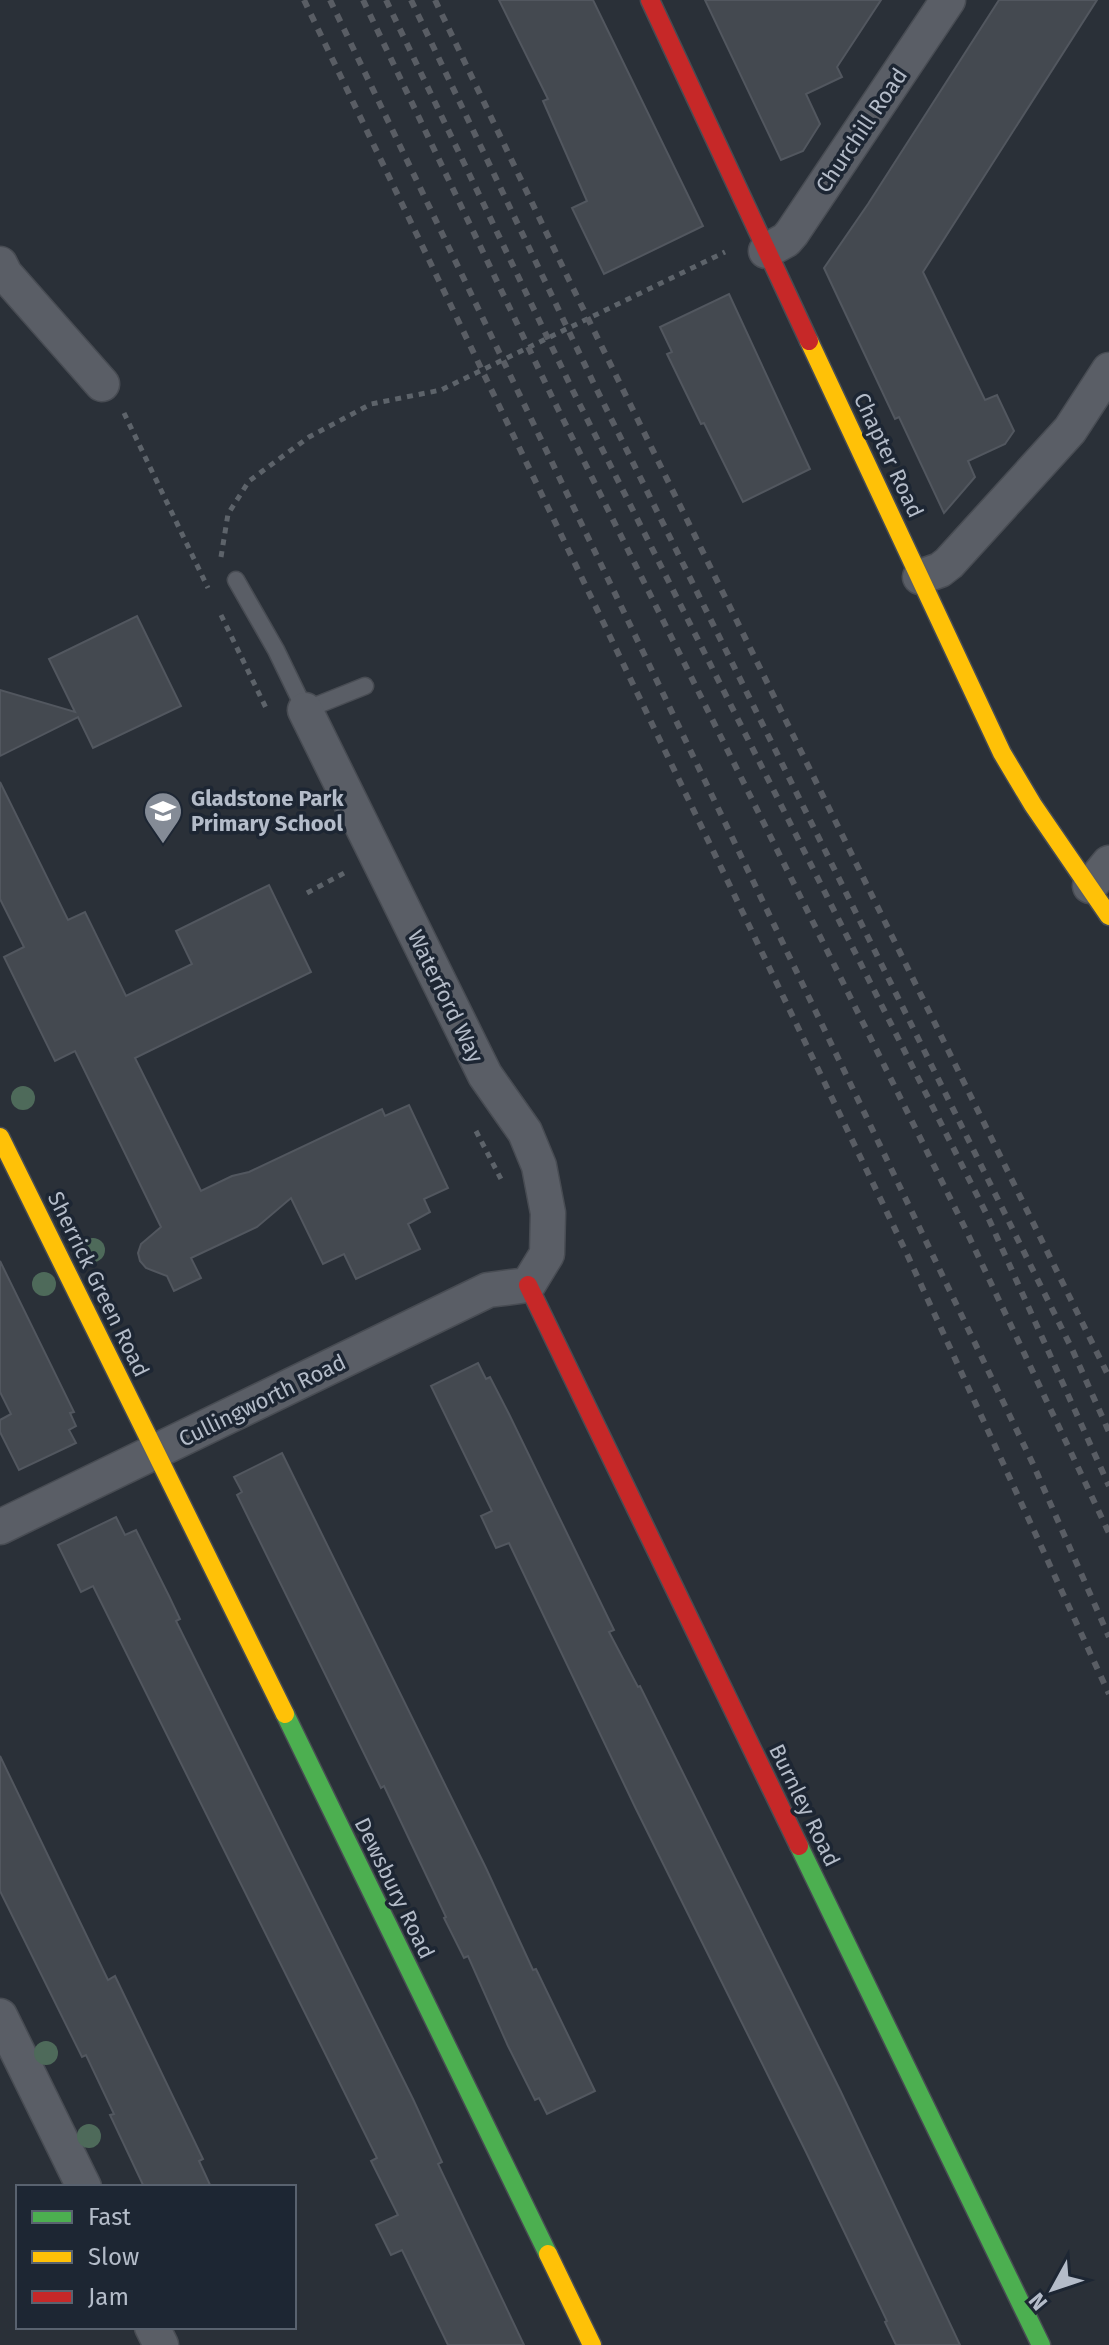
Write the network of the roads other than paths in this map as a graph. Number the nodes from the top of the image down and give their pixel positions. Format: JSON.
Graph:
{"nodes":[{"id":1,"x":650,"y":0,"type":"edge"},
{"id":2,"x":948,"y":0,"type":"edge"},
{"id":3,"x":751,"y":249,"type":"junction"},
{"id":4,"x":0,"y":264,"type":"edge"},
{"id":5,"x":1109,"y":370,"type":"edge"},
{"id":6,"x":102,"y":384,"type":"dead end"},
{"id":7,"x":920,"y":577,"type":"junction"},
{"id":8,"x":236,"y":580,"type":"dead end"},
{"id":9,"x":365,"y":686,"type":"dead end"},
{"id":10,"x":305,"y":710,"type":"junction"},
{"id":11,"x":1100,"y":875,"type":"edge"},
{"id":12,"x":1109,"y":916,"type":"edge"},
{"id":13,"x":0,"y":1137,"type":"edge"},
{"id":14,"x":528,"y":1285,"type":"junction"},
{"id":15,"x":156,"y":1451,"type":"junction"},
{"id":16,"x":0,"y":1527,"type":"edge"},
{"id":17,"x":0,"y":2016,"type":"edge"},
{"id":18,"x":83,"y":2185,"type":"edge"},
{"id":19,"x":592,"y":2345,"type":"edge"},
{"id":20,"x":1041,"y":2345,"type":"edge"}],
"edges":[{"from":1,"to":3,"type":"street","name":"Chapter Road"},
{"from":2,"to":3,"type":"street","name":"Churchill Road"},
{"from":3,"to":7,"type":"street","name":"Chapter Road"},
{"from":4,"to":6,"type":"street"},
{"from":5,"to":7,"type":"street"},
{"from":7,"to":11,"type":"street","name":"Chapter Road"},
{"from":8,"to":10,"type":"lane","name":"Waterford Way"},
{"from":9,"to":10,"type":"lane"},
{"from":10,"to":14,"type":"street","name":"Waterford Way"},
{"from":11,"to":12,"type":"street","name":"Chapter Road"},
{"from":13,"to":15,"type":"street","name":"Sherrick Green Road"},
{"from":14,"to":15,"type":"street","name":"Cullingworth Road"},
{"from":14,"to":20,"type":"street","name":"Burnley Road"},
{"from":15,"to":16,"type":"street","name":"Cullingworth Road"},
{"from":15,"to":19,"type":"street","name":"Dewsbury Road"},
{"from":17,"to":18,"type":"street"}]}
